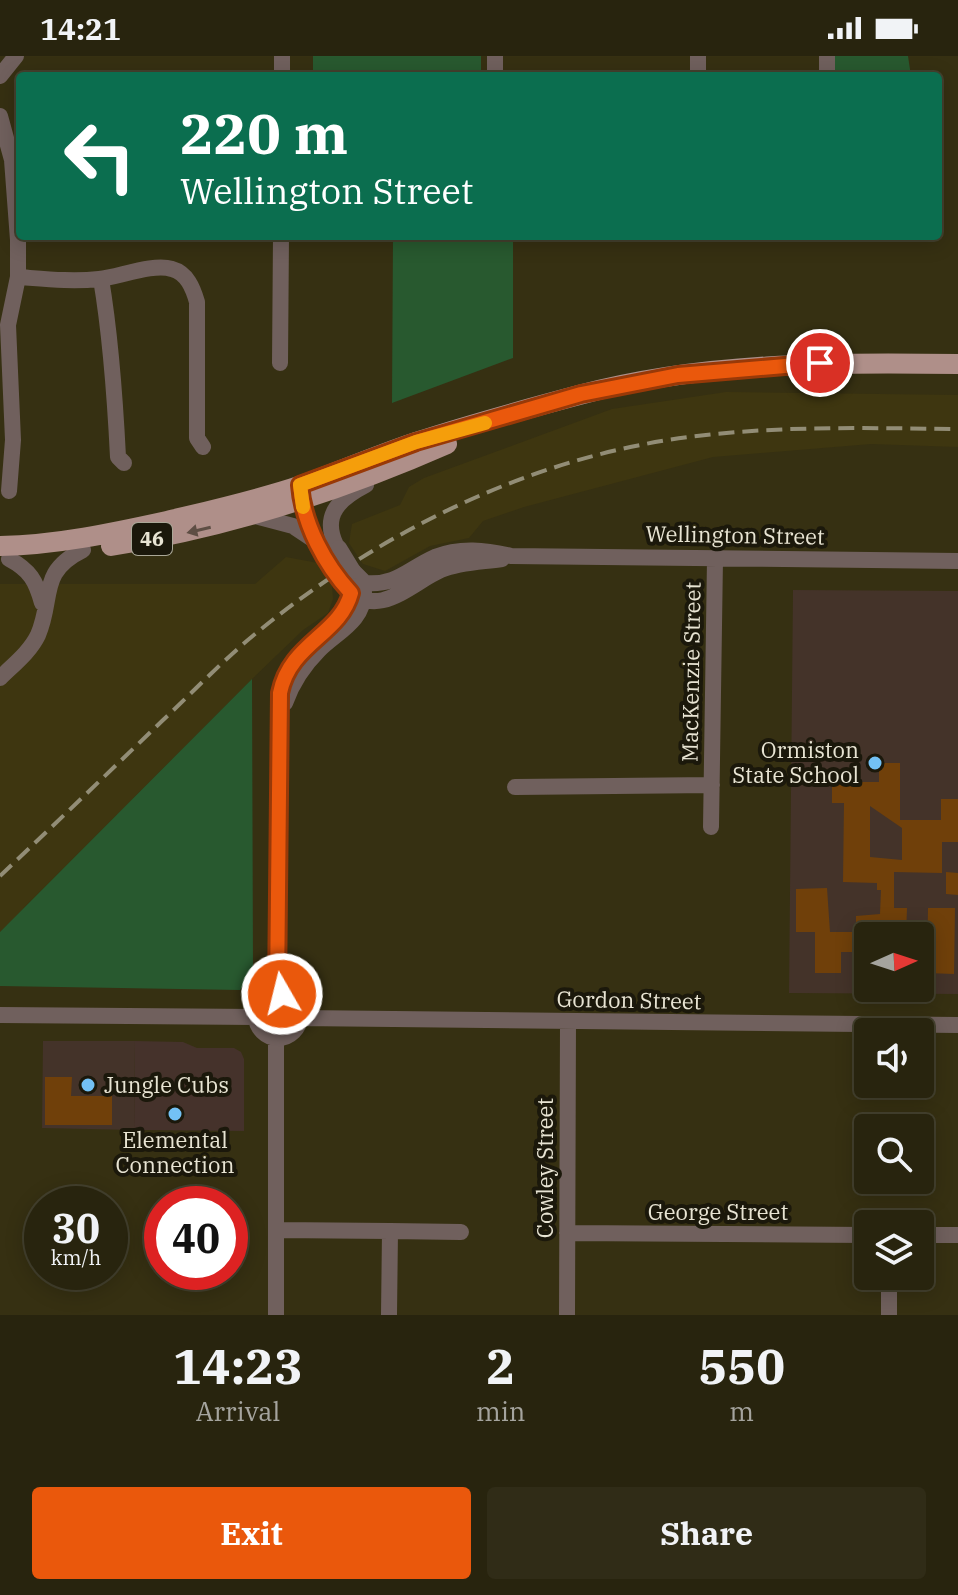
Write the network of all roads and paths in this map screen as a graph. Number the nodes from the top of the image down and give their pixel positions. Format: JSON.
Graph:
{"nodes":[{"id":1,"x":16,"y":56,"type":"edge"},
{"id":2,"x":0,"y":76,"type":"edge"},
{"id":3,"x":0,"y":116,"type":"edge"},
{"id":4,"x":7,"y":198,"type":"edge"},
{"id":5,"x":281,"y":240,"type":"edge"},
{"id":6,"x":18,"y":277,"type":"junction"},
{"id":7,"x":101,"y":279,"type":"junction"},
{"id":8,"x":6,"y":301,"type":"edge"},
{"id":9,"x":280,"y":363,"type":"dead end"},
{"id":10,"x":958,"y":364,"type":"edge"},
{"id":11,"x":498,"y":419,"type":"junction"},
{"id":12,"x":450,"y":443,"type":"junction"},
{"id":13,"x":203,"y":447,"type":"dead end"},
{"id":14,"x":124,"y":463,"type":"dead end"},
{"id":15,"x":9,"y":491,"type":"dead end"},
{"id":16,"x":303,"y":496,"type":"junction"},
{"id":17,"x":255,"y":516,"type":"junction"},
{"id":18,"x":317,"y":542,"type":"junction"},
{"id":19,"x":83,"y":550,"type":"junction"},
{"id":20,"x":334,"y":550,"type":"junction"},
{"id":21,"x":3,"y":555,"type":"edge"},
{"id":22,"x":715,"y":559,"type":"junction"},
{"id":23,"x":958,"y":561,"type":"edge"},
{"id":24,"x":355,"y":585,"type":"junction"},
{"id":25,"x":44,"y":609,"type":"junction"},
{"id":26,"x":0,"y":678,"type":"edge"},
{"id":27,"x":712,"y":785,"type":"junction"},
{"id":28,"x":515,"y":787,"type":"dead end"},
{"id":29,"x":711,"y":827,"type":"dead end"},
{"id":30,"x":277,"y":994,"type":"junction"},
{"id":31,"x":1,"y":1015,"type":"edge"},
{"id":32,"x":256,"y":1017,"type":"junction"},
{"id":33,"x":300,"y":1018,"type":"junction"},
{"id":34,"x":568,"y":1022,"type":"junction"},
{"id":35,"x":958,"y":1025,"type":"edge"},
{"id":36,"x":276,"y":1038,"type":"junction"},
{"id":37,"x":277,"y":1230,"type":"junction"},
{"id":38,"x":390,"y":1231,"type":"junction"},
{"id":39,"x":461,"y":1232,"type":"dead end"},
{"id":40,"x":567,"y":1233,"type":"junction"},
{"id":41,"x":854,"y":1235,"type":"edge"},
{"id":42,"x":934,"y":1235,"type":"edge"},
{"id":43,"x":958,"y":1235,"type":"edge"},
{"id":44,"x":889,"y":1290,"type":"edge"},
{"id":45,"x":276,"y":1315,"type":"edge"},
{"id":46,"x":389,"y":1315,"type":"edge"},
{"id":47,"x":567,"y":1315,"type":"edge"},
{"id":48,"x":889,"y":1315,"type":"edge"}],
"edges":[{"from":1,"to":2,"type":"street"},
{"from":3,"to":4,"type":"street"},
{"from":4,"to":6,"type":"street"},
{"from":5,"to":9,"type":"street"},
{"from":6,"to":7,"type":"street"},
{"from":6,"to":8,"type":"street"},
{"from":7,"to":13,"type":"street"},
{"from":7,"to":14,"type":"street"},
{"from":8,"to":15,"type":"street"},
{"from":10,"to":11,"type":"main road","number":"46"},
{"from":11,"to":12,"type":"main road","number":"46"},
{"from":11,"to":16,"type":"main road","number":"46"},
{"from":12,"to":16,"type":"main road","number":"46"},
{"from":12,"to":20,"type":"street"},
{"from":16,"to":17,"type":"main road","number":"46"},
{"from":16,"to":18,"type":"street"},
{"from":16,"to":20,"type":"street"},
{"from":16,"to":21,"type":"main road","number":"46"},
{"from":17,"to":18,"type":"street"},
{"from":17,"to":19,"type":"main road","number":"46","one_way":true},
{"from":18,"to":20,"type":"street"},
{"from":19,"to":21,"type":"main road","number":"46"},
{"from":19,"to":25,"type":"street"},
{"from":20,"to":24,"type":"street","bridge":true},
{"from":21,"to":25,"type":"street"},
{"from":22,"to":23,"type":"street","name":"Wellington Street"},
{"from":22,"to":24,"type":"street","name":"Wellington Street"},
{"from":22,"to":27,"type":"street","name":"MacKenzie Street"},
{"from":24,"to":30,"type":"street"},
{"from":25,"to":26,"type":"street"},
{"from":27,"to":28,"type":"street","name":"MacKenzie Street"},
{"from":27,"to":29,"type":"street","name":"MacKenzie Street"},
{"from":30,"to":32,"type":"street"},
{"from":30,"to":33,"type":"street"},
{"from":31,"to":32,"type":"street"},
{"from":32,"to":36,"type":"street"},
{"from":33,"to":34,"type":"street","name":"Gordon Street"},
{"from":33,"to":36,"type":"street"},
{"from":34,"to":35,"type":"street","name":"Gordon Street"},
{"from":34,"to":40,"type":"street","name":"Cowley Street"},
{"from":36,"to":37,"type":"street"},
{"from":37,"to":38,"type":"street"},
{"from":37,"to":45,"type":"street"},
{"from":38,"to":39,"type":"street"},
{"from":38,"to":46,"type":"street"},
{"from":40,"to":41,"type":"street","name":"George Street"},
{"from":40,"to":47,"type":"street","name":"Cowley Street"},
{"from":42,"to":43,"type":"street"},
{"from":44,"to":48,"type":"street"}]}
